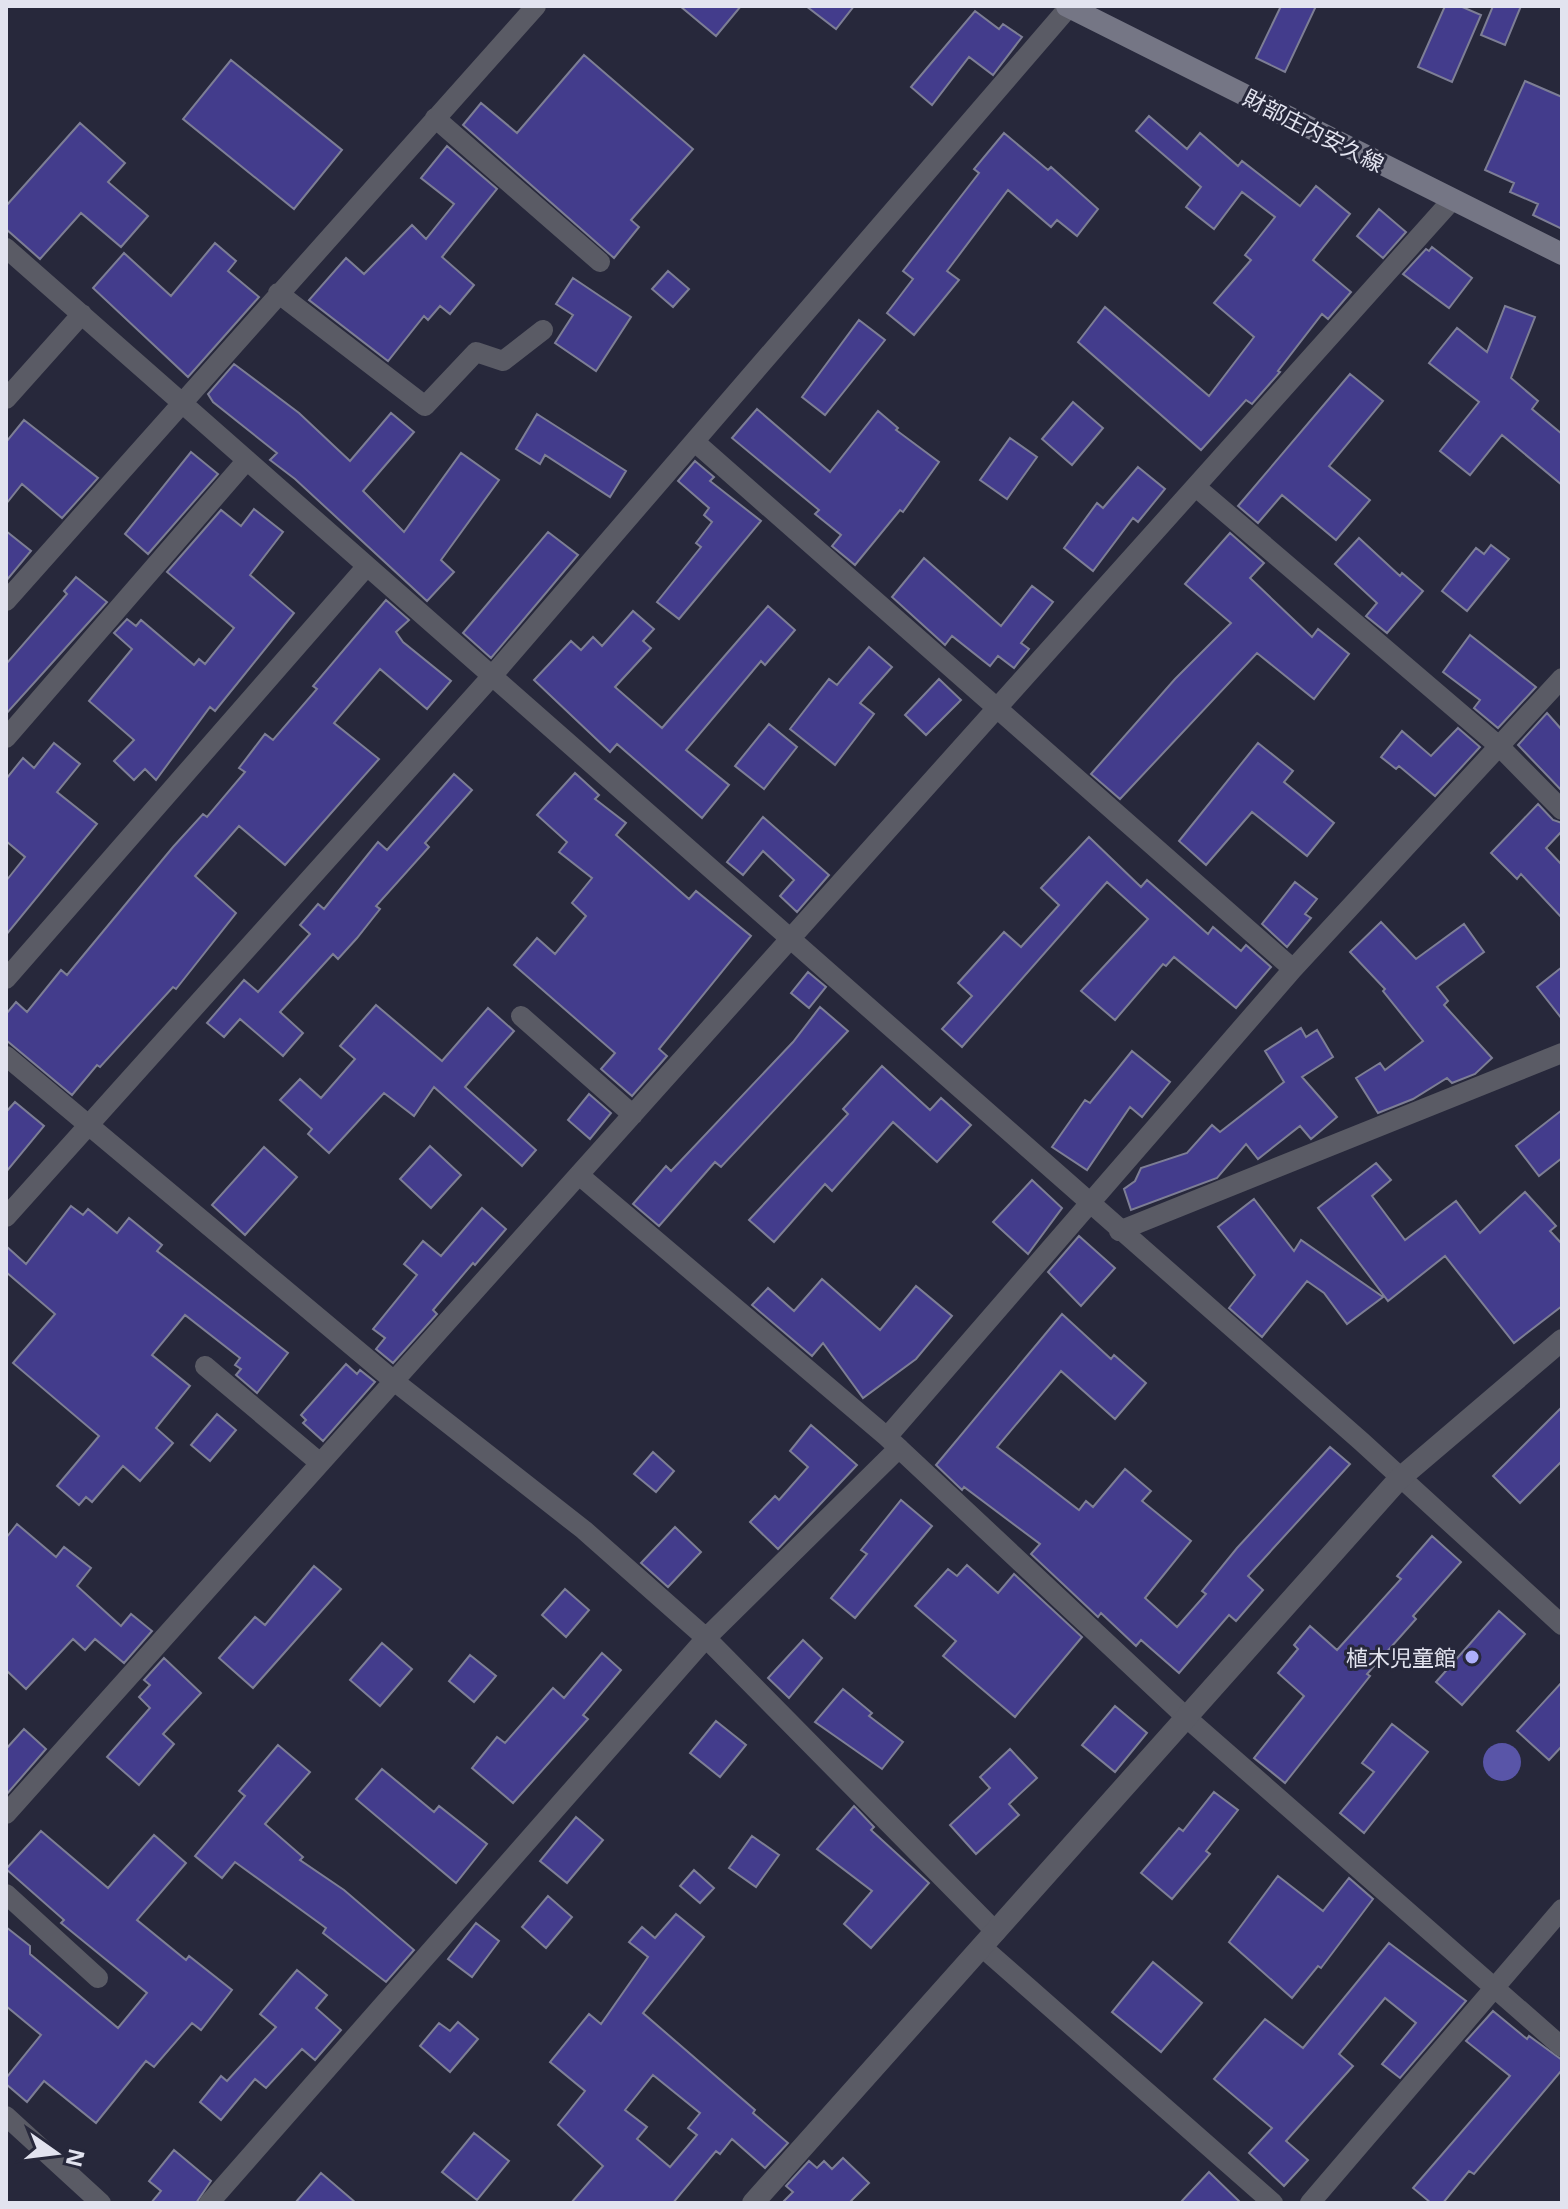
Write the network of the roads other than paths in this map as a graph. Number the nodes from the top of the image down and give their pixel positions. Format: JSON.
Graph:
{"nodes":[{"id":1,"x":536,"y":6,"type":"edge"},
{"id":2,"x":1068,"y":7,"type":"edge"},
{"id":3,"x":435,"y":118,"type":"junction"},
{"id":4,"x":1453,"y":199,"type":"junction"},
{"id":5,"x":6,"y":248,"type":"edge"},
{"id":6,"x":1562,"y":254,"type":"edge"},
{"id":7,"x":600,"y":262,"type":"dead end"},
{"id":8,"x":278,"y":293,"type":"junction"},
{"id":9,"x":82,"y":314,"type":"junction"},
{"id":10,"x":543,"y":330,"type":"dead end"},
{"id":11,"x":6,"y":399,"type":"edge"},
{"id":12,"x":181,"y":402,"type":"junction"},
{"id":13,"x":695,"y":442,"type":"junction"},
{"id":14,"x":247,"y":460,"type":"junction"},
{"id":15,"x":1196,"y":487,"type":"junction"},
{"id":16,"x":367,"y":566,"type":"junction"},
{"id":17,"x":6,"y":601,"type":"edge"},
{"id":18,"x":492,"y":676,"type":"junction"},
{"id":19,"x":1562,"y":678,"type":"edge"},
{"id":20,"x":996,"y":709,"type":"junction"},
{"id":21,"x":6,"y":738,"type":"edge"},
{"id":22,"x":1500,"y":747,"type":"junction"},
{"id":23,"x":1562,"y":810,"type":"edge"},
{"id":24,"x":790,"y":940,"type":"junction"},
{"id":25,"x":1293,"y":969,"type":"junction"},
{"id":26,"x":6,"y":979,"type":"edge"},
{"id":27,"x":521,"y":1016,"type":"dead end"},
{"id":28,"x":1562,"y":1053,"type":"edge"},
{"id":29,"x":6,"y":1056,"type":"edge"},
{"id":30,"x":633,"y":1115,"type":"junction"},
{"id":31,"x":86,"y":1126,"type":"junction"},
{"id":32,"x":579,"y":1175,"type":"junction"},
{"id":33,"x":1087,"y":1203,"type":"junction"},
{"id":34,"x":6,"y":1217,"type":"edge"},
{"id":35,"x":1119,"y":1231,"type":"junction"},
{"id":36,"x":1562,"y":1340,"type":"edge"},
{"id":37,"x":205,"y":1366,"type":"dead end"},
{"id":38,"x":394,"y":1381,"type":"junction"},
{"id":39,"x":893,"y":1442,"type":"junction"},
{"id":40,"x":320,"y":1463,"type":"junction"},
{"id":41,"x":1399,"y":1479,"type":"junction"},
{"id":42,"x":1562,"y":1625,"type":"edge"},
{"id":43,"x":706,"y":1638,"type":"junction"},
{"id":44,"x":1188,"y":1719,"type":"junction"},
{"id":45,"x":6,"y":1814,"type":"edge"},
{"id":46,"x":6,"y":1894,"type":"edge"},
{"id":47,"x":1562,"y":1909,"type":"edge"},
{"id":48,"x":989,"y":1940,"type":"junction"},
{"id":49,"x":98,"y":1978,"type":"dead end"},
{"id":50,"x":1494,"y":1986,"type":"junction"},
{"id":51,"x":1562,"y":2047,"type":"edge"},
{"id":52,"x":6,"y":2116,"type":"edge"},
{"id":53,"x":101,"y":2203,"type":"edge"},
{"id":54,"x":209,"y":2203,"type":"edge"},
{"id":55,"x":753,"y":2203,"type":"edge"},
{"id":56,"x":1273,"y":2203,"type":"edge"},
{"id":57,"x":1310,"y":2203,"type":"edge"}],
"edges":[{"from":1,"to":3,"type":"street"},
{"from":2,"to":4,"type":"main road","name":"財部庄内安久線"},
{"from":2,"to":13,"type":"street"},
{"from":3,"to":7,"type":"street"},
{"from":3,"to":8,"type":"street"},
{"from":4,"to":6,"type":"main road","name":"財部庄内安久線"},
{"from":4,"to":15,"type":"street"},
{"from":5,"to":9,"type":"street"},
{"from":8,"to":10,"type":"street"},
{"from":8,"to":12,"type":"street"},
{"from":9,"to":11,"type":"street"},
{"from":9,"to":12,"type":"street"},
{"from":12,"to":14,"type":"street"},
{"from":12,"to":17,"type":"street"},
{"from":13,"to":18,"type":"street"},
{"from":13,"to":20,"type":"street"},
{"from":14,"to":16,"type":"street"},
{"from":14,"to":21,"type":"street"},
{"from":15,"to":20,"type":"street"},
{"from":15,"to":22,"type":"street"},
{"from":16,"to":18,"type":"street"},
{"from":16,"to":26,"type":"street"},
{"from":18,"to":24,"type":"street"},
{"from":18,"to":31,"type":"street"},
{"from":19,"to":22,"type":"street"},
{"from":20,"to":24,"type":"street"},
{"from":20,"to":25,"type":"street"},
{"from":22,"to":23,"type":"street"},
{"from":22,"to":25,"type":"street"},
{"from":24,"to":30,"type":"street"},
{"from":24,"to":33,"type":"street"},
{"from":25,"to":33,"type":"street"},
{"from":27,"to":30,"type":"street"},
{"from":28,"to":35,"type":"street"},
{"from":29,"to":31,"type":"street"},
{"from":30,"to":32,"type":"street"},
{"from":31,"to":34,"type":"street"},
{"from":31,"to":38,"type":"street"},
{"from":32,"to":38,"type":"street"},
{"from":32,"to":39,"type":"street"},
{"from":33,"to":35,"type":"street"},
{"from":33,"to":39,"type":"street"},
{"from":35,"to":41,"type":"street"},
{"from":36,"to":41,"type":"street"},
{"from":37,"to":40,"type":"street"},
{"from":38,"to":40,"type":"street"},
{"from":38,"to":43,"type":"street"},
{"from":39,"to":43,"type":"street"},
{"from":39,"to":44,"type":"street"},
{"from":40,"to":45,"type":"street"},
{"from":41,"to":42,"type":"street"},
{"from":41,"to":44,"type":"street"},
{"from":43,"to":48,"type":"street"},
{"from":43,"to":54,"type":"street"},
{"from":44,"to":48,"type":"street"},
{"from":44,"to":50,"type":"street"},
{"from":46,"to":49,"type":"street"},
{"from":47,"to":50,"type":"street"},
{"from":48,"to":55,"type":"street"},
{"from":48,"to":56,"type":"street"},
{"from":50,"to":51,"type":"street"},
{"from":50,"to":57,"type":"street"},
{"from":52,"to":53,"type":"street"}]}
